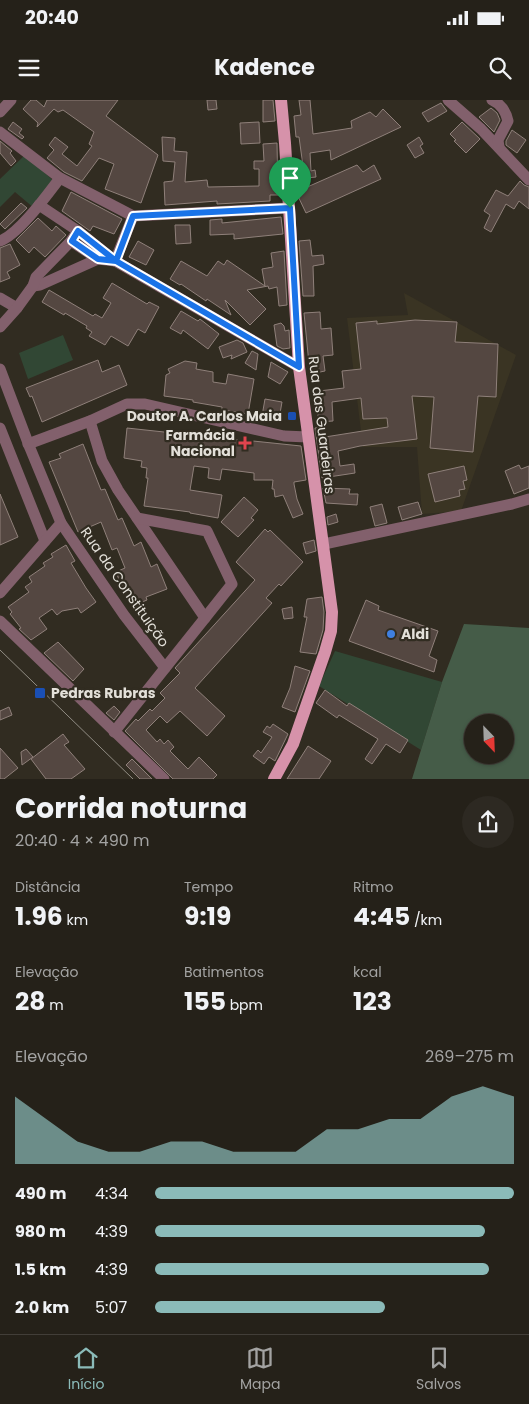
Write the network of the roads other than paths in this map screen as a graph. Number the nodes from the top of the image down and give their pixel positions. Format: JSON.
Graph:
{"nodes":[{"id":1,"x":11,"y":100,"type":"edge"},
{"id":2,"x":281,"y":100,"type":"edge"},
{"id":3,"x":492,"y":100,"type":"edge"},
{"id":4,"x":453,"y":101,"type":"edge"},
{"id":5,"x":0,"y":112,"type":"edge"},
{"id":6,"x":0,"y":132,"type":"edge"},
{"id":7,"x":499,"y":147,"type":"junction"},
{"id":8,"x":60,"y":178,"type":"junction"},
{"id":9,"x":529,"y":180,"type":"edge"},
{"id":10,"x":38,"y":205,"type":"junction"},
{"id":11,"x":290,"y":208,"type":"junction"},
{"id":12,"x":133,"y":216,"type":"junction"},
{"id":13,"x":78,"y":231,"type":"junction"},
{"id":14,"x":0,"y":241,"type":"edge"},
{"id":15,"x":72,"y":241,"type":"junction"},
{"id":16,"x":98,"y":259,"type":"junction"},
{"id":17,"x":116,"y":261,"type":"junction"},
{"id":18,"x":33,"y":286,"type":"junction"},
{"id":19,"x":0,"y":298,"type":"edge"},
{"id":20,"x":17,"y":308,"type":"junction"},
{"id":21,"x":0,"y":327,"type":"edge"},
{"id":22,"x":299,"y":367,"type":"junction"},
{"id":23,"x":0,"y":369,"type":"edge"},
{"id":24,"x":90,"y":421,"type":"junction"},
{"id":25,"x":0,"y":428,"type":"edge"},
{"id":26,"x":308,"y":437,"type":"junction"},
{"id":27,"x":28,"y":444,"type":"junction"},
{"id":28,"x":529,"y":499,"type":"edge"},
{"id":29,"x":137,"y":518,"type":"junction"},
{"id":30,"x":61,"y":523,"type":"junction"},
{"id":31,"x":45,"y":541,"type":"junction"},
{"id":32,"x":324,"y":544,"type":"junction"},
{"id":33,"x":0,"y":593,"type":"edge"},
{"id":34,"x":205,"y":618,"type":"junction"},
{"id":35,"x":0,"y":621,"type":"edge"},
{"id":36,"x":165,"y":668,"type":"junction"},
{"id":37,"x":114,"y":732,"type":"junction"},
{"id":38,"x":164,"y":779,"type":"edge"},
{"id":39,"x":274,"y":779,"type":"edge"}],
"edges":[{"from":1,"to":5,"type":"street"},
{"from":2,"to":11,"type":"main road","name":"Rua das Guardeiras"},
{"from":3,"to":7,"type":"street"},
{"from":4,"to":7,"type":"street"},
{"from":6,"to":8,"type":"street"},
{"from":7,"to":9,"type":"street"},
{"from":8,"to":10,"type":"street"},
{"from":8,"to":12,"type":"street"},
{"from":10,"to":13,"type":"street"},
{"from":10,"to":14,"type":"street"},
{"from":11,"to":12,"type":"street"},
{"from":11,"to":22,"type":"main road","name":"Rua das Guardeiras"},
{"from":12,"to":17,"type":"street"},
{"from":13,"to":15,"type":"street"},
{"from":13,"to":17,"type":"street"},
{"from":15,"to":16,"type":"street"},
{"from":15,"to":18,"type":"street"},
{"from":16,"to":17,"type":"street"},
{"from":16,"to":18,"type":"street"},
{"from":17,"to":22,"type":"street"},
{"from":18,"to":20,"type":"street"},
{"from":19,"to":20,"type":"street"},
{"from":20,"to":21,"type":"street"},
{"from":22,"to":26,"type":"main road","name":"Rua das Guardeiras"},
{"from":23,"to":27,"type":"street","name":"Rua da Constituição"},
{"from":24,"to":26,"type":"street"},
{"from":24,"to":27,"type":"street"},
{"from":24,"to":29,"type":"street"},
{"from":25,"to":31,"type":"street"},
{"from":26,"to":32,"type":"main road","name":"Rua das Guardeiras"},
{"from":27,"to":30,"type":"street","name":"Rua da Constituição"},
{"from":28,"to":32,"type":"street"},
{"from":29,"to":34,"type":"street"},
{"from":29,"to":34,"type":"street"},
{"from":30,"to":31,"type":"street"},
{"from":30,"to":36,"type":"street","name":"Rua da Constituição"},
{"from":31,"to":33,"type":"street"},
{"from":32,"to":39,"type":"main road","name":"Rua das Guardeiras"},
{"from":34,"to":36,"type":"street"},
{"from":35,"to":37,"type":"street"},
{"from":36,"to":37,"type":"street"},
{"from":37,"to":38,"type":"street"}]}
